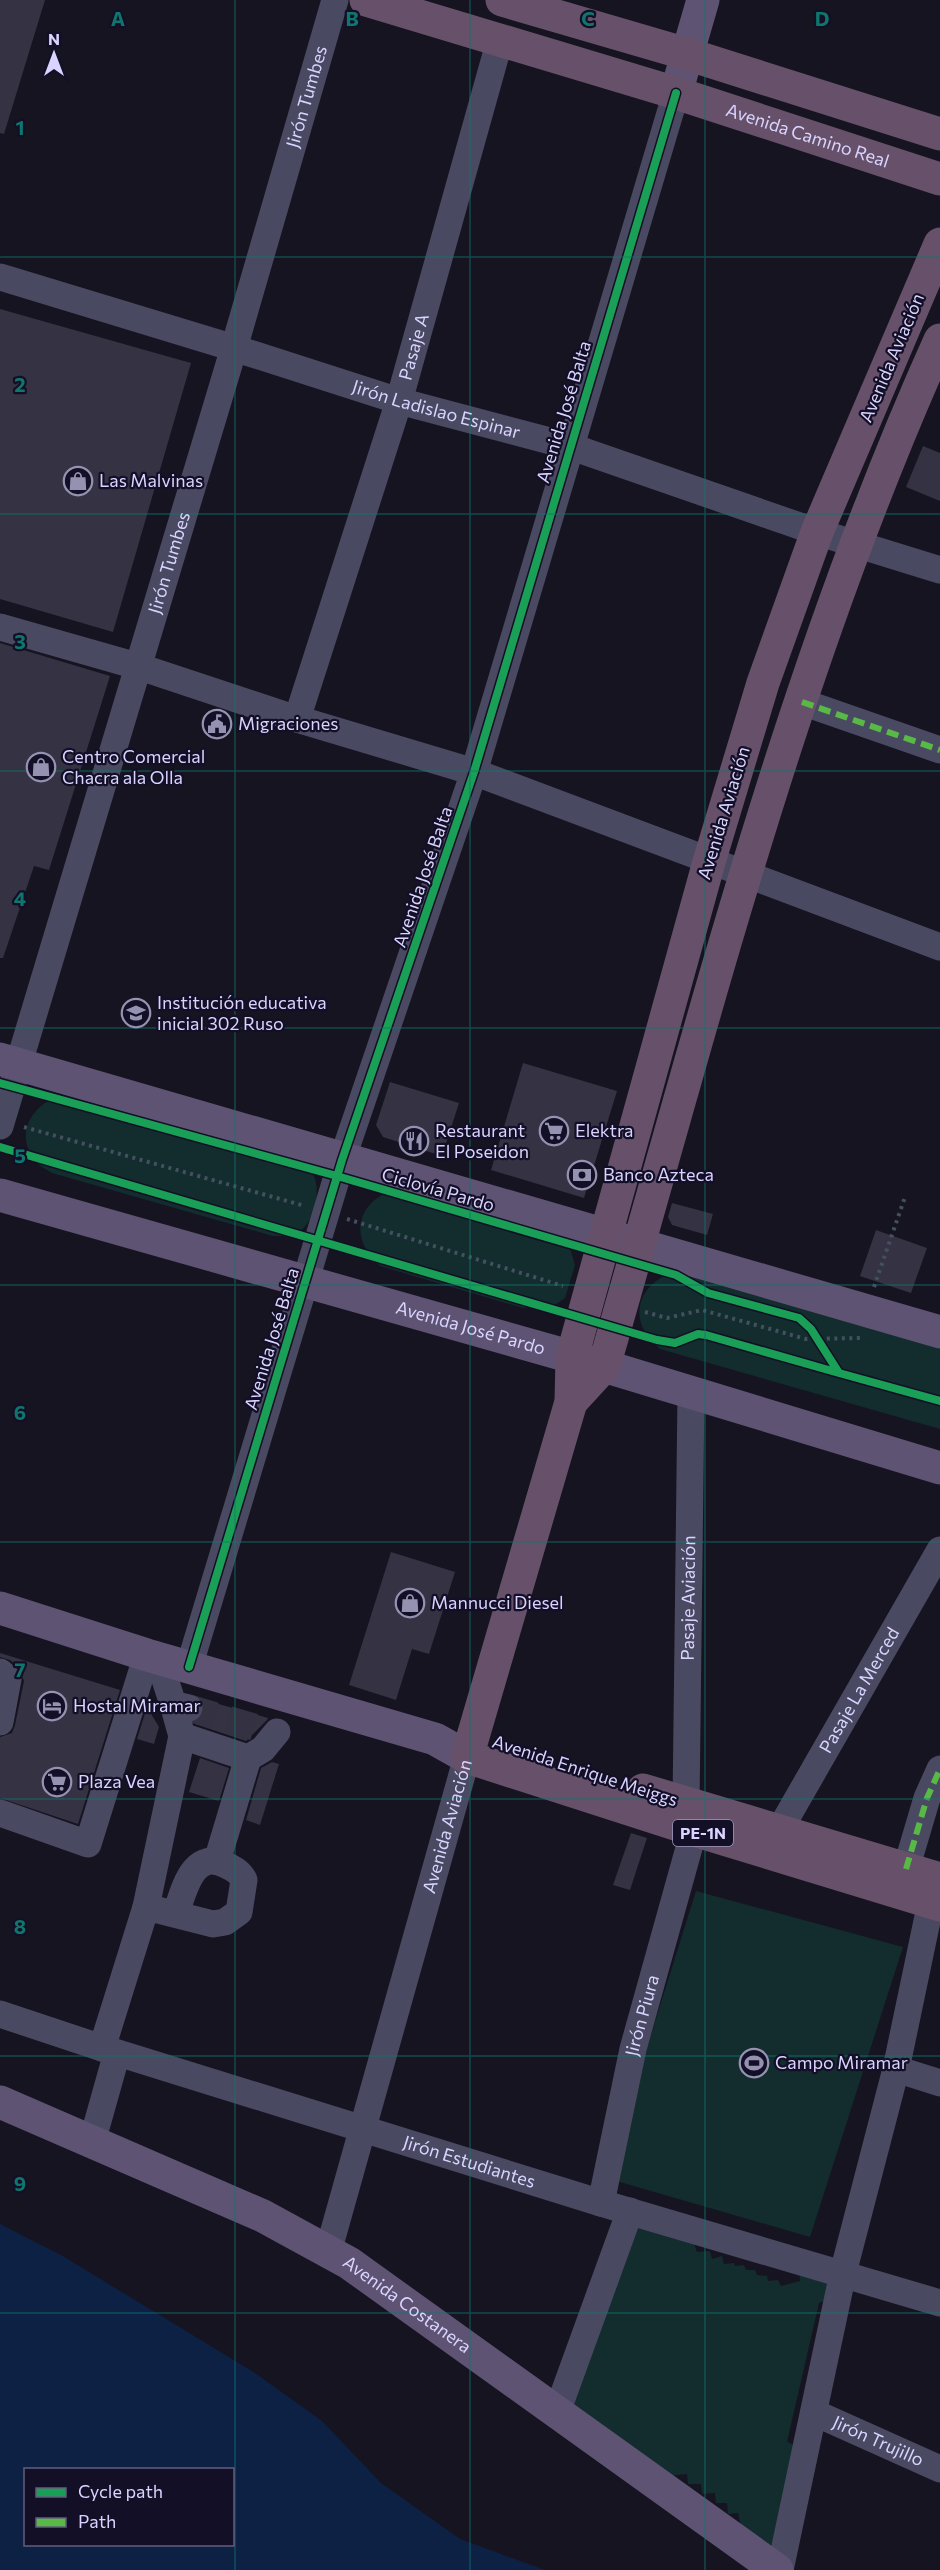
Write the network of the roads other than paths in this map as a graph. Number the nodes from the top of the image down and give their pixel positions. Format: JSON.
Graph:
{"nodes":[{"id":1,"x":335,"y":0,"type":"edge"},
{"id":2,"x":366,"y":0,"type":"edge"},
{"id":3,"x":502,"y":0,"type":"edge"},
{"id":4,"x":703,"y":0,"type":"edge"},
{"id":5,"x":500,"y":40,"type":"junction"},
{"id":6,"x":687,"y":54,"type":"junction"},
{"id":7,"x":676,"y":93,"type":"junction"},
{"id":8,"x":940,"y":134,"type":"edge"},
{"id":9,"x":940,"y":179,"type":"edge"},
{"id":10,"x":940,"y":244,"type":"edge"},
{"id":11,"x":0,"y":277,"type":"edge"},
{"id":12,"x":940,"y":340,"type":"edge"},
{"id":13,"x":234,"y":348,"type":"junction"},
{"id":14,"x":933,"y":373,"type":"edge"},
{"id":15,"x":399,"y":401,"type":"junction"},
{"id":16,"x":569,"y":446,"type":"junction"},
{"id":17,"x":817,"y":532,"type":"junction"},
{"id":18,"x":856,"y":544,"type":"junction"},
{"id":19,"x":940,"y":570,"type":"edge"},
{"id":20,"x":0,"y":627,"type":"edge"},
{"id":21,"x":137,"y":666,"type":"junction"},
{"id":22,"x":802,"y":702,"type":"junction"},
{"id":23,"x":297,"y":719,"type":"junction"},
{"id":24,"x":940,"y":750,"type":"edge"},
{"id":25,"x":474,"y":772,"type":"junction"},
{"id":26,"x":709,"y":862,"type":"junction"},
{"id":27,"x":747,"y":874,"type":"junction"},
{"id":28,"x":940,"y":947,"type":"edge"},
{"id":29,"x":9,"y":1062,"type":"edge"},
{"id":30,"x":1,"y":1124,"type":"edge"},
{"id":31,"x":342,"y":1160,"type":"junction"},
{"id":32,"x":0,"y":1195,"type":"edge"},
{"id":33,"x":606,"y":1236,"type":"junction"},
{"id":34,"x":639,"y":1246,"type":"junction"},
{"id":35,"x":305,"y":1280,"type":"junction"},
{"id":36,"x":939,"y":1328,"type":"edge"},
{"id":37,"x":572,"y":1357,"type":"junction"},
{"id":38,"x":604,"y":1366,"type":"junction"},
{"id":39,"x":691,"y":1394,"type":"junction"},
{"id":40,"x":571,"y":1402,"type":"junction"},
{"id":41,"x":940,"y":1468,"type":"edge"},
{"id":42,"x":940,"y":1550,"type":"edge"},
{"id":43,"x":0,"y":1608,"type":"edge"},
{"id":44,"x":164,"y":1660,"type":"junction"},
{"id":45,"x":0,"y":1672,"type":"edge"},
{"id":46,"x":311,"y":1704,"type":"junction"},
{"id":47,"x":0,"y":1722,"type":"edge"},
{"id":48,"x":182,"y":1736,"type":"junction"},
{"id":49,"x":470,"y":1746,"type":"junction"},
{"id":50,"x":248,"y":1758,"type":"junction"},
{"id":51,"x":940,"y":1769,"type":"edge"},
{"id":52,"x":0,"y":1813,"type":"edge"},
{"id":53,"x":690,"y":1817,"type":"junction"},
{"id":54,"x":779,"y":1831,"type":"junction"},
{"id":55,"x":217,"y":1861,"type":"junction"},
{"id":56,"x":906,"y":1869,"type":"junction"},
{"id":57,"x":937,"y":1895,"type":"edge"},
{"id":58,"x":146,"y":1907,"type":"junction"},
{"id":59,"x":176,"y":1913,"type":"junction"},
{"id":60,"x":0,"y":2014,"type":"edge"},
{"id":61,"x":109,"y":2051,"type":"junction"},
{"id":62,"x":896,"y":2069,"type":"junction"},
{"id":63,"x":940,"y":2083,"type":"edge"},
{"id":64,"x":0,"y":2102,"type":"edge"},
{"id":65,"x":363,"y":2129,"type":"junction"},
{"id":66,"x":92,"y":2142,"type":"junction"},
{"id":67,"x":601,"y":2203,"type":"junction"},
{"id":68,"x":630,"y":2211,"type":"junction"},
{"id":69,"x":328,"y":2252,"type":"junction"},
{"id":70,"x":843,"y":2273,"type":"junction"},
{"id":71,"x":940,"y":2303,"type":"edge"},
{"id":72,"x":557,"y":2412,"type":"junction"},
{"id":73,"x":815,"y":2413,"type":"junction"},
{"id":74,"x":940,"y":2469,"type":"edge"},
{"id":75,"x":778,"y":2570,"type":"edge"}],
"edges":[{"from":1,"to":13,"type":"street","name":"Jirón Tumbes"},
{"from":2,"to":5,"type":"highway","name":"Avenida Camino Real"},
{"from":3,"to":6,"type":"highway"},
{"from":4,"to":6,"type":"main road","name":"Avenida José Balta"},
{"from":5,"to":7,"type":"highway","name":"Avenida Camino Real"},
{"from":5,"to":15,"type":"street","name":"Pasaje A"},
{"from":6,"to":7,"type":"main road","name":"Avenida José Balta"},
{"from":6,"to":8,"type":"highway"},
{"from":7,"to":9,"type":"highway","name":"Avenida Camino Real"},
{"from":7,"to":16,"type":"street","name":"Avenida José Balta"},
{"from":10,"to":17,"type":"highway","name":"Avenida Aviación"},
{"from":11,"to":13,"type":"street","name":"Jirón Ladislao Espinar"},
{"from":12,"to":14,"type":"highway","name":"Avenida Aviación"},
{"from":13,"to":15,"type":"street","name":"Jirón Ladislao Espinar"},
{"from":13,"to":21,"type":"street","name":"Jirón Tumbes"},
{"from":14,"to":18,"type":"highway","name":"Avenida Aviación"},
{"from":15,"to":16,"type":"street","name":"Jirón Ladislao Espinar"},
{"from":15,"to":23,"type":"street","name":"Pasaje A"},
{"from":16,"to":17,"type":"street","name":"Jirón Ladislao Espinar"},
{"from":16,"to":25,"type":"street","name":"Avenida José Balta"},
{"from":17,"to":18,"type":"street","name":"Jirón Ladislao Espinar"},
{"from":17,"to":26,"type":"highway","name":"Avenida Aviación"},
{"from":18,"to":19,"type":"street","name":"Jirón Ladislao Espinar"},
{"from":18,"to":22,"type":"highway","name":"Avenida Aviación"},
{"from":20,"to":21,"type":"street"},
{"from":21,"to":23,"type":"street"},
{"from":21,"to":29,"type":"street","name":"Jirón Tumbes"},
{"from":22,"to":24,"type":"street"},
{"from":22,"to":27,"type":"highway","name":"Avenida Aviación"},
{"from":23,"to":25,"type":"street"},
{"from":25,"to":26,"type":"street"},
{"from":25,"to":31,"type":"street","name":"Avenida José Balta"},
{"from":26,"to":27,"type":"street"},
{"from":26,"to":33,"type":"highway","name":"Avenida Aviación"},
{"from":27,"to":28,"type":"street"},
{"from":27,"to":34,"type":"highway","name":"Avenida Aviación"},
{"from":29,"to":30,"type":"street","name":"Jirón Tumbes"},
{"from":29,"to":31,"type":"main road"},
{"from":31,"to":33,"type":"main road"},
{"from":31,"to":35,"type":"street","name":"Avenida José Balta"},
{"from":32,"to":35,"type":"main road","name":"Avenida José Pardo"},
{"from":33,"to":34,"type":"main road"},
{"from":33,"to":37,"type":"highway","name":"Avenida Aviación"},
{"from":34,"to":36,"type":"main road"},
{"from":34,"to":38,"type":"highway","name":"Avenida Aviación"},
{"from":35,"to":37,"type":"main road","name":"Avenida José Pardo"},
{"from":35,"to":44,"type":"street","name":"Avenida José Balta"},
{"from":37,"to":38,"type":"main road","name":"Avenida José Pardo"},
{"from":37,"to":40,"type":"highway","name":"Avenida Aviación"},
{"from":38,"to":39,"type":"main road","name":"Avenida José Pardo"},
{"from":38,"to":40,"type":"highway","name":"Avenida Aviación"},
{"from":39,"to":41,"type":"main road","name":"Avenida José Pardo"},
{"from":39,"to":53,"type":"street","name":"Pasaje Aviación"},
{"from":40,"to":49,"type":"highway","name":"Avenida Aviación"},
{"from":42,"to":54,"type":"street","name":"Pasaje La Merced"},
{"from":43,"to":44,"type":"main road","name":"Avenida Enrique Meiggs","number":"PE-1N"},
{"from":44,"to":46,"type":"main road","name":"Avenida Enrique Meiggs","number":"PE-1N"},
{"from":44,"to":48,"type":"street"},
{"from":44,"to":52,"type":"street","name":"Avenida José Balta"},
{"from":45,"to":47,"type":"street"},
{"from":46,"to":49,"type":"main road","name":"Avenida Enrique Meiggs","number":"PE-1N"},
{"from":46,"to":50,"type":"street"},
{"from":48,"to":50,"type":"street"},
{"from":48,"to":58,"type":"street"},
{"from":49,"to":53,"type":"highway","name":"Avenida Enrique Meiggs","number":"PE-1N"},
{"from":49,"to":65,"type":"street","name":"Avenida Aviación"},
{"from":50,"to":55,"type":"street"},
{"from":51,"to":56,"type":"street"},
{"from":53,"to":54,"type":"highway","name":"Avenida Enrique Meiggs","number":"PE-1N"},
{"from":53,"to":57,"type":"highway","name":"Avenida Enrique Meiggs","number":"PE-1N"},
{"from":53,"to":67,"type":"street","name":"Jirón Piura"},
{"from":54,"to":56,"type":"highway","name":"Avenida Enrique Meiggs","number":"PE-1N"},
{"from":55,"to":59,"type":"street"},
{"from":55,"to":59,"type":"street"},
{"from":56,"to":57,"type":"highway","name":"Avenida Enrique Meiggs","number":"PE-1N"},
{"from":57,"to":62,"type":"street"},
{"from":58,"to":59,"type":"street"},
{"from":58,"to":61,"type":"street"},
{"from":60,"to":61,"type":"street","name":"Jirón Estudiantes"},
{"from":61,"to":65,"type":"street","name":"Jirón Estudiantes"},
{"from":61,"to":66,"type":"street"},
{"from":62,"to":63,"type":"street"},
{"from":62,"to":70,"type":"street"},
{"from":64,"to":66,"type":"main road","name":"Avenida Costanera"},
{"from":65,"to":67,"type":"street","name":"Jirón Estudiantes"},
{"from":65,"to":69,"type":"street","name":"Avenida Aviación"},
{"from":66,"to":69,"type":"main road","name":"Avenida Costanera"},
{"from":67,"to":68,"type":"street","name":"Jirón Estudiantes"},
{"from":68,"to":70,"type":"street","name":"Jirón Estudiantes"},
{"from":68,"to":72,"type":"street"},
{"from":69,"to":72,"type":"main road","name":"Avenida Costanera"},
{"from":70,"to":71,"type":"street","name":"Jirón Estudiantes"},
{"from":70,"to":73,"type":"street"},
{"from":72,"to":75,"type":"main road","name":"Avenida Costanera"},
{"from":73,"to":74,"type":"street","name":"Jirón Trujillo"},
{"from":73,"to":75,"type":"street"}]}
